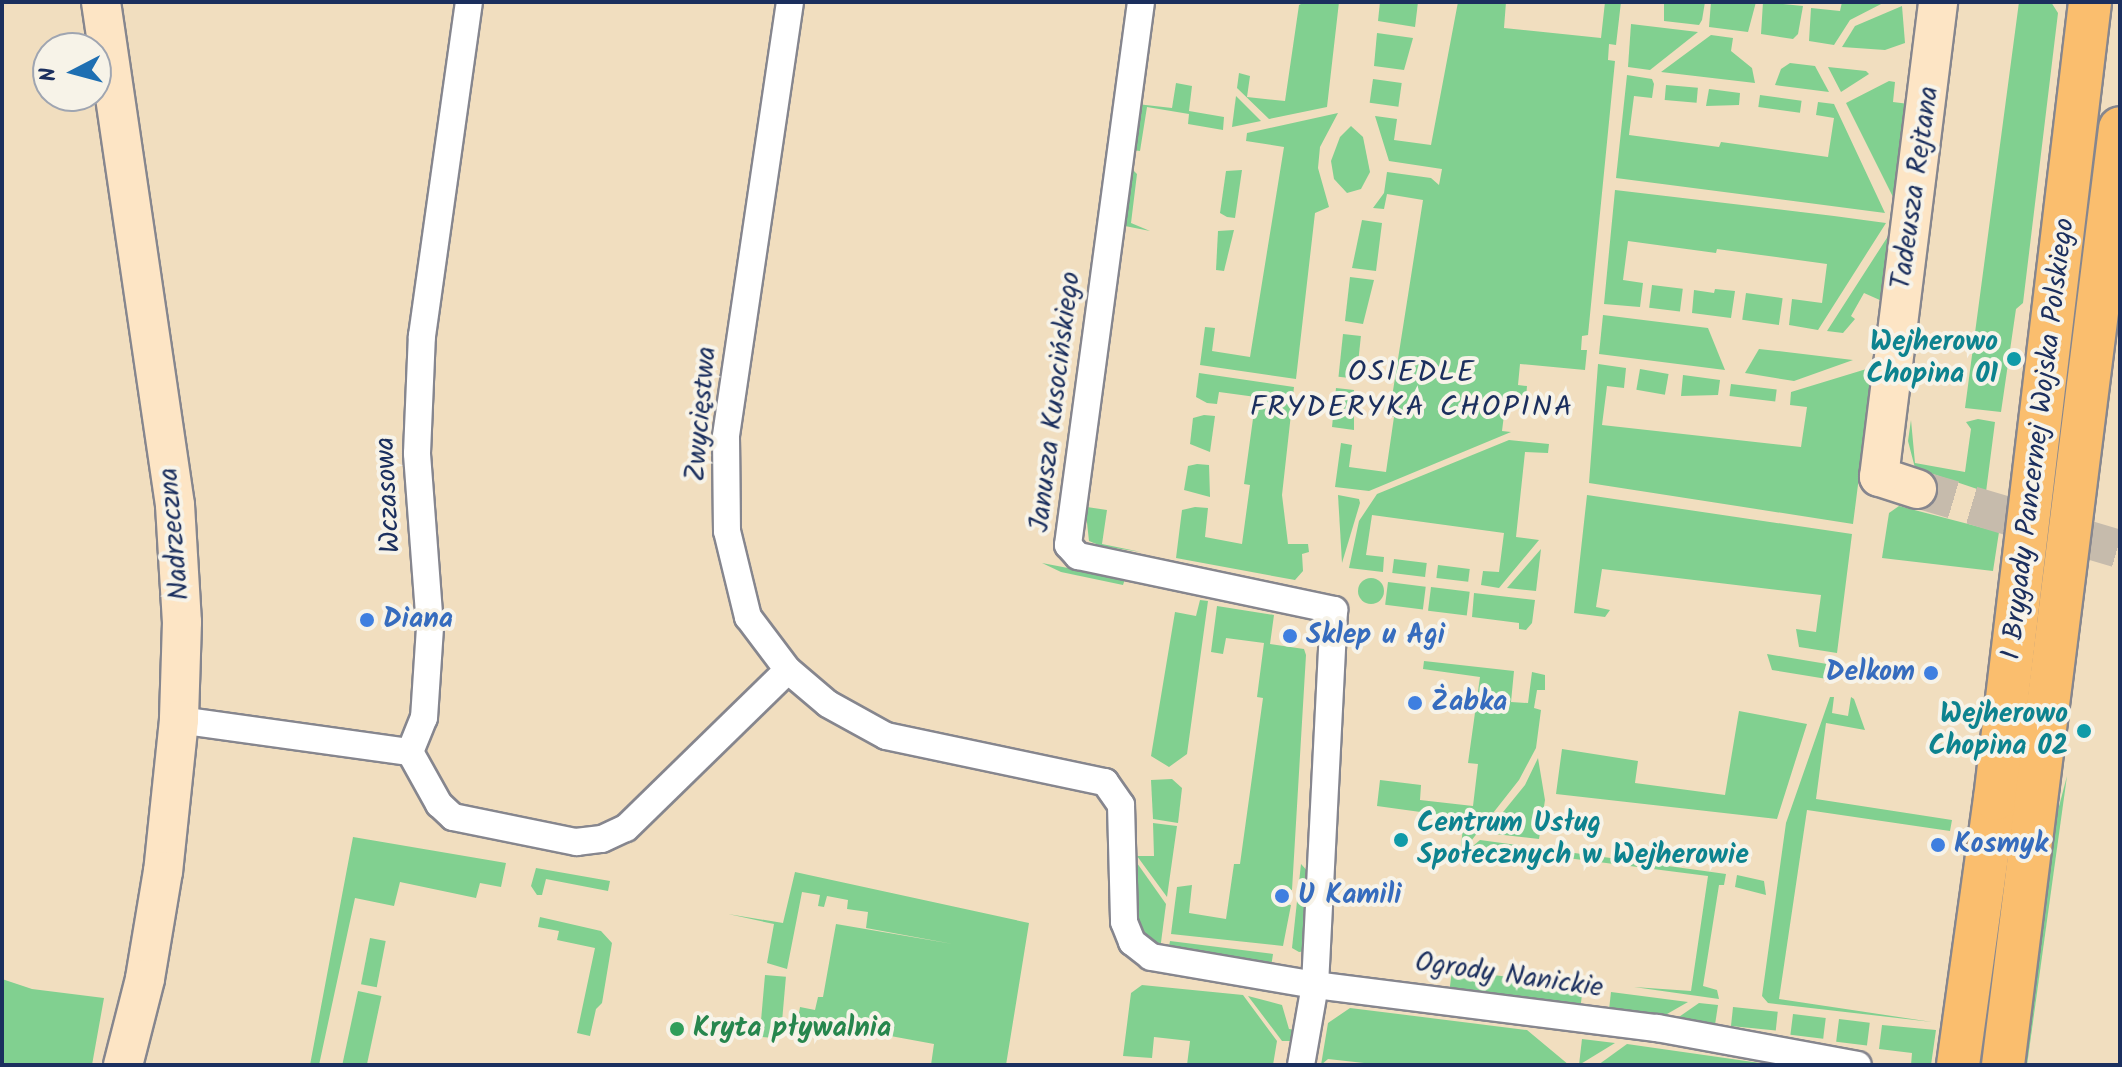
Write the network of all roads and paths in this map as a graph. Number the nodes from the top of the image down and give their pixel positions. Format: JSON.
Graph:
{"nodes":[{"id":1,"x":101,"y":2,"type":"edge"},
{"id":2,"x":469,"y":2,"type":"edge"},
{"id":3,"x":790,"y":2,"type":"edge"},
{"id":4,"x":1141,"y":2,"type":"edge"},
{"id":5,"x":1938,"y":2,"type":"edge"},
{"id":6,"x":2090,"y":2,"type":"edge"},
{"id":7,"x":2120,"y":128,"type":"edge"},
{"id":8,"x":1917,"y":489,"type":"tunnel mouth"},
{"id":9,"x":788,"y":670,"type":"junction"},
{"id":10,"x":179,"y":720,"type":"junction"},
{"id":11,"x":410,"y":752,"type":"junction"},
{"id":12,"x":1151,"y":957,"type":"joint"},
{"id":13,"x":1315,"y":985,"type":"junction"},
{"id":14,"x":123,"y":1065,"type":"edge"},
{"id":15,"x":1301,"y":1065,"type":"edge"},
{"id":16,"x":1858,"y":1065,"type":"edge"},
{"id":17,"x":1958,"y":1065,"type":"edge"},
{"id":18,"x":2003,"y":1065,"type":"edge"}],
"edges":[{"from":1,"to":10,"type":"main road","name":"Nadrzeczna"},
{"from":2,"to":11,"type":"street","name":"Wczasowa"},
{"from":3,"to":9,"type":"street","name":"Zwycięstwa"},
{"from":4,"to":13,"type":"street","name":"Janusza Kusocińskiego"},
{"from":5,"to":8,"type":"main road","name":"Tadeusza Rejtana"},
{"from":6,"to":17,"type":"main road","name":"I Brygady Pancernej Wojska Polskiego"},
{"from":7,"to":18,"type":"main road","name":"I Brygady Pancernej Wojska Polskiego"},
{"from":9,"to":11,"type":"street"},
{"from":9,"to":12,"type":"street","name":"Zwycięstwa"},
{"from":10,"to":11,"type":"street"},
{"from":10,"to":14,"type":"main road","name":"Nadrzeczna"},
{"from":12,"to":13,"type":"street","name":"Ogrody Nanickie"},
{"from":13,"to":15,"type":"street"},
{"from":13,"to":16,"type":"street","name":"Ogrody Nanickie"}]}
